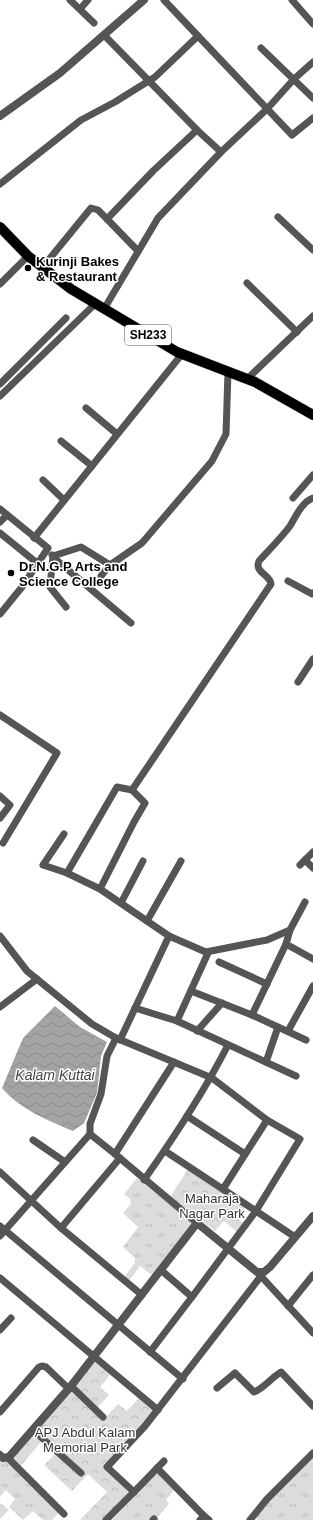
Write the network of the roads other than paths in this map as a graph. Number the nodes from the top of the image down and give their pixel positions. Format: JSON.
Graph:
{"nodes":[{"id":1,"x":70,"y":0,"type":"edge"},
{"id":2,"x":88,"y":0,"type":"edge"},
{"id":3,"x":144,"y":0,"type":"edge"},
{"id":4,"x":164,"y":0,"type":"edge"},
{"id":5,"x":292,"y":0,"type":"edge"},
{"id":6,"x":80,"y":9,"type":"junction"},
{"id":7,"x":94,"y":23,"type":"dead end"},
{"id":8,"x":313,"y":24,"type":"edge"},
{"id":9,"x":104,"y":35,"type":"junction"},
{"id":10,"x":198,"y":36,"type":"junction"},
{"id":11,"x":261,"y":48,"type":"dead end"},
{"id":12,"x":313,"y":62,"type":"edge"},
{"id":13,"x":294,"y":79,"type":"junction"},
{"id":14,"x":148,"y":81,"type":"junction"},
{"id":15,"x":313,"y":98,"type":"edge"},
{"id":16,"x":267,"y":110,"type":"junction"},
{"id":17,"x":0,"y":116,"type":"edge"},
{"id":18,"x":313,"y":118,"type":"edge"},
{"id":19,"x":197,"y":130,"type":"junction"},
{"id":20,"x":221,"y":152,"type":"junction"},
{"id":21,"x":0,"y":184,"type":"edge"},
{"id":22,"x":278,"y":217,"type":"dead end"},
{"id":23,"x":107,"y":219,"type":"junction"},
{"id":24,"x":0,"y":228,"type":"edge"},
{"id":25,"x":313,"y":250,"type":"edge"},
{"id":26,"x":138,"y":251,"type":"junction"},
{"id":27,"x":28,"y":256,"type":"junction"},
{"id":28,"x":42,"y":268,"type":"junction"},
{"id":29,"x":247,"y":283,"type":"dead end"},
{"id":30,"x":0,"y":284,"type":"edge"},
{"id":31,"x":99,"y":306,"type":"junction"},
{"id":32,"x":313,"y":316,"type":"edge"},
{"id":33,"x":66,"y":318,"type":"dead end"},
{"id":34,"x":297,"y":332,"type":"junction"},
{"id":35,"x":182,"y":354,"type":"junction"},
{"id":36,"x":228,"y":372,"type":"junction"},
{"id":37,"x":247,"y":380,"type":"junction"},
{"id":38,"x":0,"y":384,"type":"edge"},
{"id":39,"x":0,"y":396,"type":"edge"},
{"id":40,"x":86,"y":408,"type":"dead end"},
{"id":41,"x":313,"y":415,"type":"edge"},
{"id":42,"x":117,"y":434,"type":"junction"},
{"id":43,"x":60,"y":441,"type":"dead end"},
{"id":44,"x":92,"y":466,"type":"junction"},
{"id":45,"x":313,"y":475,"type":"edge"},
{"id":46,"x":43,"y":480,"type":"dead end"},
{"id":47,"x":293,"y":498,"type":"dead end"},
{"id":48,"x":313,"y":498,"type":"edge"},
{"id":49,"x":64,"y":500,"type":"junction"},
{"id":50,"x":0,"y":509,"type":"edge"},
{"id":51,"x":7,"y":515,"type":"junction"},
{"id":52,"x":0,"y":522,"type":"edge"},
{"id":53,"x":0,"y":533,"type":"edge"},
{"id":54,"x":34,"y":538,"type":"junction"},
{"id":55,"x":47,"y":548,"type":"junction"},
{"id":56,"x":53,"y":556,"type":"junction"},
{"id":57,"x":37,"y":563,"type":"junction"},
{"id":58,"x":110,"y":565,"type":"junction"},
{"id":59,"x":101,"y":576,"type":"dead end"},
{"id":60,"x":288,"y":581,"type":"dead end"},
{"id":61,"x":313,"y":593,"type":"edge"},
{"id":62,"x":66,"y":607,"type":"dead end"},
{"id":63,"x":0,"y":614,"type":"edge"},
{"id":64,"x":131,"y":623,"type":"dead end"},
{"id":65,"x":313,"y":659,"type":"edge"},
{"id":66,"x":298,"y":682,"type":"dead end"},
{"id":67,"x":0,"y":715,"type":"edge"},
{"id":68,"x":132,"y":790,"type":"junction"},
{"id":69,"x":0,"y":796,"type":"edge"},
{"id":70,"x":0,"y":818,"type":"edge"},
{"id":71,"x":64,"y":834,"type":"dead end"},
{"id":72,"x":2,"y":843,"type":"dead end"},
{"id":73,"x":313,"y":852,"type":"edge"},
{"id":74,"x":143,"y":861,"type":"dead end"},
{"id":75,"x":181,"y":861,"type":"dead end"},
{"id":76,"x":313,"y":868,"type":"edge"},
{"id":77,"x":67,"y":873,"type":"junction"},
{"id":78,"x":100,"y":890,"type":"junction"},
{"id":79,"x":304,"y":902,"type":"dead end"},
{"id":80,"x":120,"y":903,"type":"junction"},
{"id":81,"x":147,"y":921,"type":"junction"},
{"id":82,"x":290,"y":930,"type":"junction"},
{"id":83,"x":0,"y":936,"type":"edge"},
{"id":84,"x":169,"y":936,"type":"junction"},
{"id":85,"x":286,"y":944,"type":"junction"},
{"id":86,"x":206,"y":952,"type":"junction"},
{"id":87,"x":313,"y":959,"type":"edge"},
{"id":88,"x":219,"y":962,"type":"dead end"},
{"id":89,"x":37,"y":979,"type":"junction"},
{"id":90,"x":267,"y":984,"type":"junction"},
{"id":91,"x":313,"y":986,"type":"edge"},
{"id":92,"x":191,"y":990,"type":"junction"},
{"id":93,"x":222,"y":1003,"type":"junction"},
{"id":94,"x":0,"y":1007,"type":"edge"},
{"id":95,"x":135,"y":1008,"type":"junction"},
{"id":96,"x":252,"y":1016,"type":"junction"},
{"id":97,"x":177,"y":1021,"type":"junction"},
{"id":98,"x":278,"y":1027,"type":"junction"},
{"id":99,"x":197,"y":1030,"type":"junction"},
{"id":100,"x":288,"y":1031,"type":"junction"},
{"id":101,"x":118,"y":1039,"type":"junction"},
{"id":102,"x":306,"y":1040,"type":"dead end"},
{"id":103,"x":228,"y":1045,"type":"junction"},
{"id":104,"x":174,"y":1062,"type":"junction"},
{"id":105,"x":266,"y":1062,"type":"junction"},
{"id":106,"x":296,"y":1076,"type":"dead end"},
{"id":107,"x":212,"y":1078,"type":"junction"},
{"id":108,"x":188,"y":1116,"type":"junction"},
{"id":109,"x":267,"y":1120,"type":"junction"},
{"id":110,"x":90,"y":1134,"type":"junction"},
{"id":111,"x":33,"y":1140,"type":"dead end"},
{"id":112,"x":165,"y":1151,"type":"junction"},
{"id":113,"x":245,"y":1154,"type":"junction"},
{"id":114,"x":118,"y":1156,"type":"junction"},
{"id":115,"x":64,"y":1162,"type":"junction"},
{"id":116,"x":0,"y":1172,"type":"edge"},
{"id":117,"x":144,"y":1180,"type":"junction"},
{"id":118,"x":223,"y":1189,"type":"junction"},
{"id":119,"x":30,"y":1201,"type":"junction"},
{"id":120,"x":256,"y":1210,"type":"junction"},
{"id":121,"x":313,"y":1216,"type":"edge"},
{"id":122,"x":197,"y":1223,"type":"junction"},
{"id":123,"x":61,"y":1228,"type":"junction"},
{"id":124,"x":2,"y":1231,"type":"edge"},
{"id":125,"x":295,"y":1237,"type":"junction"},
{"id":126,"x":228,"y":1248,"type":"junction"},
{"id":127,"x":161,"y":1270,"type":"junction"},
{"id":128,"x":259,"y":1274,"type":"junction"},
{"id":129,"x":313,"y":1275,"type":"edge"},
{"id":130,"x":0,"y":1278,"type":"edge"},
{"id":131,"x":142,"y":1295,"type":"junction"},
{"id":132,"x":192,"y":1297,"type":"junction"},
{"id":133,"x":288,"y":1306,"type":"junction"},
{"id":134,"x":11,"y":1318,"type":"dead end"},
{"id":135,"x":119,"y":1324,"type":"junction"},
{"id":136,"x":0,"y":1330,"type":"edge"},
{"id":137,"x":313,"y":1333,"type":"edge"},
{"id":138,"x":150,"y":1352,"type":"junction"},
{"id":139,"x":94,"y":1356,"type":"junction"},
{"id":140,"x":182,"y":1379,"type":"junction"},
{"id":141,"x":70,"y":1387,"type":"junction"},
{"id":142,"x":218,"y":1388,"type":"dead end"},
{"id":143,"x":313,"y":1406,"type":"edge"},
{"id":144,"x":1,"y":1408,"type":"edge"},
{"id":145,"x":158,"y":1410,"type":"junction"},
{"id":146,"x":103,"y":1417,"type":"dead end"},
{"id":147,"x":33,"y":1430,"type":"junction"},
{"id":148,"x":313,"y":1454,"type":"edge"},
{"id":149,"x":3,"y":1456,"type":"edge"},
{"id":150,"x":164,"y":1460,"type":"dead end"},
{"id":151,"x":157,"y":1468,"type":"junction"},
{"id":152,"x":81,"y":1474,"type":"dead end"},
{"id":153,"x":134,"y":1492,"type":"junction"},
{"id":154,"x":64,"y":1514,"type":"dead end"},
{"id":155,"x":204,"y":1519,"type":"edge"},
{"id":156,"x":106,"y":1520,"type":"edge"},
{"id":157,"x":250,"y":1520,"type":"edge"}],
"edges":[{"from":1,"to":6,"type":"street"},
{"from":2,"to":6,"type":"street"},
{"from":3,"to":9,"type":"street"},
{"from":4,"to":10,"type":"street"},
{"from":5,"to":8,"type":"street"},
{"from":6,"to":7,"type":"street"},
{"from":9,"to":14,"type":"street"},
{"from":9,"to":17,"type":"street"},
{"from":10,"to":14,"type":"street"},
{"from":10,"to":16,"type":"street"},
{"from":11,"to":13,"type":"street"},
{"from":12,"to":13,"type":"street"},
{"from":13,"to":15,"type":"street"},
{"from":13,"to":16,"type":"street"},
{"from":14,"to":19,"type":"street"},
{"from":14,"to":21,"type":"street"},
{"from":16,"to":18,"type":"street"},
{"from":16,"to":20,"type":"street"},
{"from":19,"to":20,"type":"street"},
{"from":19,"to":23,"type":"street"},
{"from":20,"to":26,"type":"street"},
{"from":22,"to":25,"type":"street"},
{"from":23,"to":26,"type":"street"},
{"from":23,"to":28,"type":"street"},
{"from":24,"to":27,"type":"main road","number":"SH233"},
{"from":26,"to":31,"type":"street"},
{"from":27,"to":28,"type":"main road","number":"SH233"},
{"from":27,"to":30,"type":"street"},
{"from":28,"to":31,"type":"main road","number":"SH233"},
{"from":29,"to":34,"type":"street"},
{"from":31,"to":35,"type":"main road","number":"SH233"},
{"from":31,"to":39,"type":"street"},
{"from":32,"to":34,"type":"street"},
{"from":33,"to":38,"type":"street"},
{"from":34,"to":37,"type":"street"},
{"from":35,"to":36,"type":"main road","number":"SH233"},
{"from":35,"to":42,"type":"street"},
{"from":36,"to":37,"type":"main road","number":"SH233"},
{"from":36,"to":58,"type":"street"},
{"from":37,"to":41,"type":"main road","number":"SH233"},
{"from":40,"to":42,"type":"street"},
{"from":42,"to":44,"type":"street"},
{"from":43,"to":44,"type":"street"},
{"from":44,"to":49,"type":"street"},
{"from":45,"to":47,"type":"street"},
{"from":46,"to":49,"type":"street"},
{"from":48,"to":68,"type":"street"},
{"from":49,"to":54,"type":"street"},
{"from":50,"to":51,"type":"street"},
{"from":51,"to":52,"type":"street"},
{"from":51,"to":54,"type":"street"},
{"from":53,"to":57,"type":"street"},
{"from":54,"to":55,"type":"street"},
{"from":55,"to":56,"type":"street"},
{"from":55,"to":57,"type":"street"},
{"from":56,"to":58,"type":"street"},
{"from":56,"to":62,"type":"street"},
{"from":56,"to":64,"type":"street"},
{"from":57,"to":63,"type":"street"},
{"from":58,"to":59,"type":"street"},
{"from":60,"to":61,"type":"street"},
{"from":65,"to":66,"type":"street"},
{"from":67,"to":72,"type":"street"},
{"from":68,"to":77,"type":"street"},
{"from":68,"to":78,"type":"street"},
{"from":69,"to":70,"type":"street"},
{"from":71,"to":77,"type":"street"},
{"from":73,"to":76,"type":"street"},
{"from":74,"to":80,"type":"street"},
{"from":75,"to":81,"type":"street"},
{"from":77,"to":78,"type":"street"},
{"from":78,"to":80,"type":"street"},
{"from":79,"to":82,"type":"street"},
{"from":80,"to":81,"type":"street"},
{"from":81,"to":84,"type":"street"},
{"from":82,"to":85,"type":"street"},
{"from":82,"to":86,"type":"street"},
{"from":83,"to":89,"type":"street"},
{"from":84,"to":86,"type":"street"},
{"from":84,"to":95,"type":"street"},
{"from":85,"to":87,"type":"street"},
{"from":85,"to":90,"type":"street"},
{"from":86,"to":92,"type":"street"},
{"from":88,"to":90,"type":"street"},
{"from":89,"to":94,"type":"street"},
{"from":89,"to":101,"type":"street"},
{"from":90,"to":96,"type":"street"},
{"from":91,"to":100,"type":"street"},
{"from":92,"to":93,"type":"street"},
{"from":92,"to":97,"type":"street"},
{"from":93,"to":96,"type":"street"},
{"from":93,"to":99,"type":"street"},
{"from":95,"to":97,"type":"street"},
{"from":95,"to":101,"type":"street"},
{"from":96,"to":98,"type":"street"},
{"from":97,"to":99,"type":"street"},
{"from":98,"to":100,"type":"street"},
{"from":98,"to":105,"type":"street"},
{"from":99,"to":103,"type":"street"},
{"from":100,"to":102,"type":"street"},
{"from":101,"to":104,"type":"street"},
{"from":101,"to":110,"type":"street"},
{"from":103,"to":105,"type":"street"},
{"from":103,"to":107,"type":"street"},
{"from":104,"to":107,"type":"street"},
{"from":104,"to":114,"type":"street"},
{"from":105,"to":106,"type":"street"},
{"from":107,"to":108,"type":"street"},
{"from":107,"to":109,"type":"street"},
{"from":108,"to":112,"type":"street"},
{"from":108,"to":113,"type":"street"},
{"from":109,"to":113,"type":"street"},
{"from":109,"to":120,"type":"street"},
{"from":110,"to":114,"type":"street"},
{"from":110,"to":115,"type":"street"},
{"from":111,"to":115,"type":"street"},
{"from":112,"to":117,"type":"street"},
{"from":112,"to":118,"type":"street"},
{"from":113,"to":118,"type":"street"},
{"from":114,"to":117,"type":"street"},
{"from":114,"to":123,"type":"street"},
{"from":115,"to":119,"type":"street"},
{"from":116,"to":119,"type":"street"},
{"from":117,"to":122,"type":"street"},
{"from":118,"to":120,"type":"street"},
{"from":119,"to":123,"type":"street"},
{"from":119,"to":124,"type":"street"},
{"from":120,"to":125,"type":"street"},
{"from":120,"to":126,"type":"street"},
{"from":121,"to":125,"type":"street"},
{"from":122,"to":126,"type":"street"},
{"from":122,"to":127,"type":"street"},
{"from":123,"to":131,"type":"street"},
{"from":124,"to":135,"type":"street"},
{"from":125,"to":128,"type":"street"},
{"from":126,"to":128,"type":"street"},
{"from":126,"to":132,"type":"street"},
{"from":127,"to":131,"type":"street"},
{"from":127,"to":132,"type":"street"},
{"from":128,"to":133,"type":"street"},
{"from":128,"to":140,"type":"street"},
{"from":129,"to":133,"type":"street"},
{"from":130,"to":139,"type":"street"},
{"from":131,"to":135,"type":"street"},
{"from":132,"to":138,"type":"street"},
{"from":133,"to":137,"type":"street"},
{"from":134,"to":136,"type":"street"},
{"from":135,"to":138,"type":"street"},
{"from":135,"to":139,"type":"street"},
{"from":138,"to":140,"type":"street"},
{"from":139,"to":141,"type":"street"},
{"from":139,"to":145,"type":"street"},
{"from":140,"to":145,"type":"street"},
{"from":141,"to":144,"type":"street"},
{"from":141,"to":146,"type":"street"},
{"from":141,"to":147,"type":"street"},
{"from":142,"to":143,"type":"street"},
{"from":145,"to":153,"type":"street"},
{"from":147,"to":149,"type":"street"},
{"from":147,"to":152,"type":"street"},
{"from":148,"to":157,"type":"street"},
{"from":149,"to":154,"type":"street"},
{"from":150,"to":151,"type":"street"},
{"from":151,"to":153,"type":"street"},
{"from":151,"to":155,"type":"street"},
{"from":153,"to":156,"type":"street"}]}
